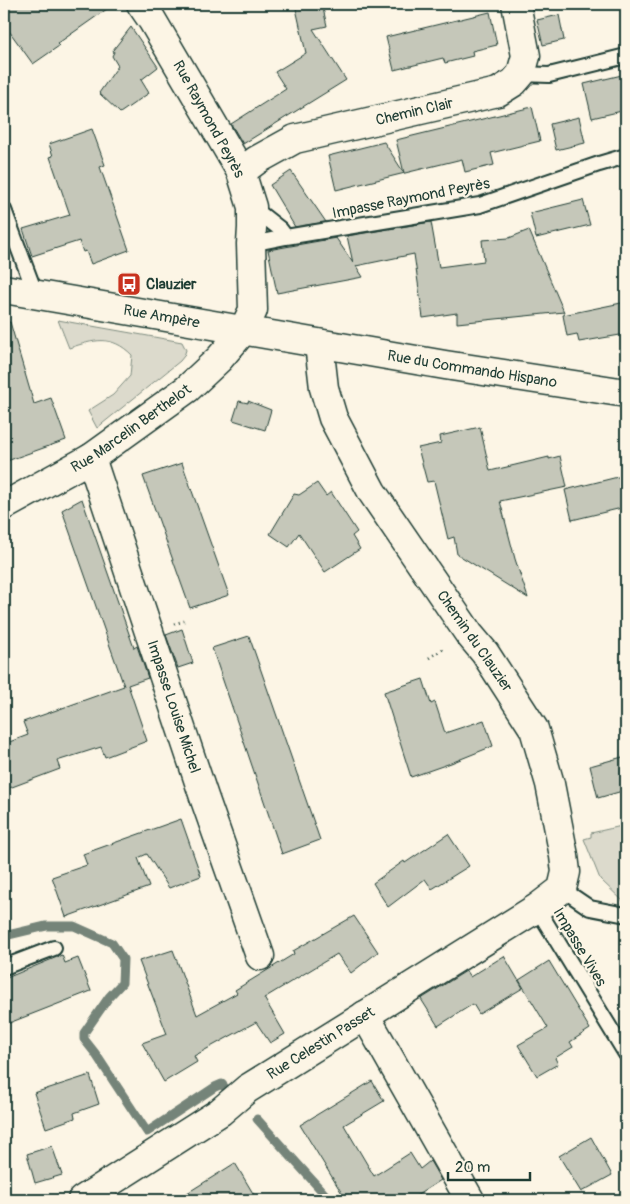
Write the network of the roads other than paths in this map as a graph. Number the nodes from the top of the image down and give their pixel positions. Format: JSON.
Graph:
{"nodes":[{"id":1,"x":141,"y":4,"type":"edge"},
{"id":2,"x":516,"y":4,"type":"edge"},
{"id":3,"x":626,"y":56,"type":"edge"},
{"id":4,"x":521,"y":74,"type":"junction"},
{"id":5,"x":626,"y":156,"type":"edge"},
{"id":6,"x":241,"y":172,"type":"junction"},
{"id":7,"x":252,"y":207,"type":"junction"},
{"id":8,"x":4,"y":210,"type":"edge"},
{"id":9,"x":286,"y":237,"type":"junction"},
{"id":10,"x":251,"y":244,"type":"junction"},
{"id":11,"x":4,"y":289,"type":"edge"},
{"id":12,"x":36,"y":294,"type":"junction"},
{"id":13,"x":243,"y":331,"type":"junction"},
{"id":14,"x":319,"y":344,"type":"junction"},
{"id":15,"x":626,"y":392,"type":"edge"},
{"id":16,"x":91,"y":458,"type":"junction"},
{"id":17,"x":4,"y":506,"type":"edge"},
{"id":18,"x":562,"y":889,"type":"junction"},
{"id":19,"x":537,"y":908,"type":"junction"},
{"id":20,"x":626,"y":915,"type":"edge"},
{"id":21,"x":54,"y":948,"type":"dead end"},
{"id":22,"x":260,"y":956,"type":"dead end"},
{"id":23,"x":4,"y":967,"type":"edge"},
{"id":24,"x":365,"y":1015,"type":"junction"},
{"id":25,"x":626,"y":1054,"type":"edge"},
{"id":26,"x":82,"y":1200,"type":"edge"},
{"id":27,"x":470,"y":1200,"type":"edge"}],
"edges":[{"from":1,"to":6,"type":"street","name":"Rue Raymond Peyrès"},
{"from":2,"to":4,"type":"street"},
{"from":3,"to":4,"type":"lane"},
{"from":4,"to":6,"type":"street","name":"Chemin Clair"},
{"from":5,"to":9,"type":"lane","name":"Impasse Raymond Peyrès"},
{"from":6,"to":7,"type":"street","name":"Rue Raymond Peyrès"},
{"from":7,"to":9,"type":"lane"},
{"from":7,"to":10,"type":"street","name":"Rue Raymond Peyrès"},
{"from":8,"to":12,"type":"lane"},
{"from":9,"to":10,"type":"lane","name":"Impasse Raymond Peyrès"},
{"from":10,"to":13,"type":"street","name":"Rue Raymond Peyrès"},
{"from":11,"to":12,"type":"street","name":"Rue Ampère"},
{"from":12,"to":13,"type":"street","name":"Rue Ampère"},
{"from":13,"to":14,"type":"street","name":"Rue Ampère"},
{"from":13,"to":16,"type":"street","name":"Rue Marcelin Berthelot"},
{"from":14,"to":15,"type":"street","name":"Rue du Commando Hispano"},
{"from":14,"to":18,"type":"street","name":"Chemin du Clauzier"},
{"from":16,"to":17,"type":"street","name":"Rue Marcelin Berthelot"},
{"from":16,"to":22,"type":"street","name":"Impasse Louise Michel"},
{"from":18,"to":19,"type":"street","name":"Rue Celestin Passet"},
{"from":18,"to":20,"type":"lane"},
{"from":19,"to":24,"type":"street","name":"Rue Celestin Passet"},
{"from":19,"to":25,"type":"lane","name":"Impasse Vives"},
{"from":21,"to":23,"type":"lane"},
{"from":24,"to":26,"type":"street","name":"Rue Celestin Passet"},
{"from":24,"to":27,"type":"street"}]}
